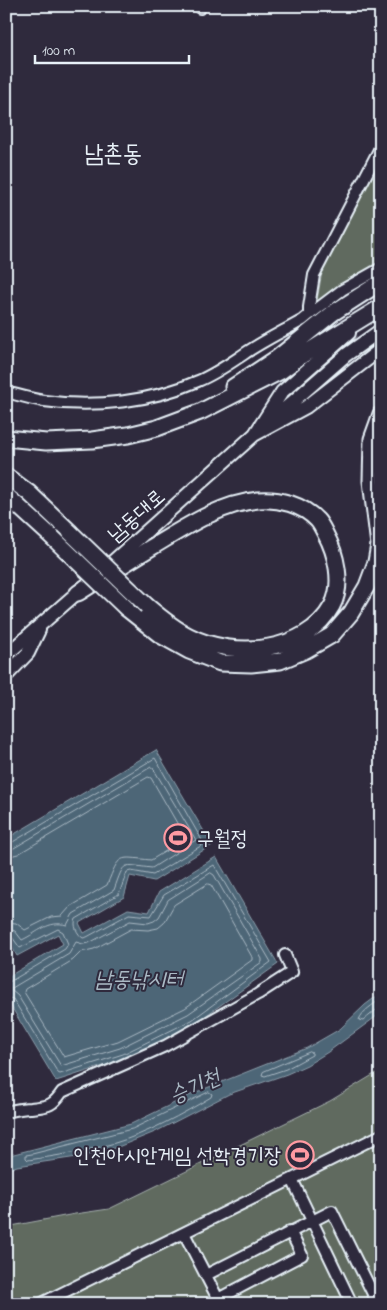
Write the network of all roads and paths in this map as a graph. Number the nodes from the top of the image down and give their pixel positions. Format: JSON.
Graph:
{"nodes":[{"id":1,"x":372,"y":6,"type":"edge"},
{"id":2,"x":381,"y":9,"type":"edge"},
{"id":3,"x":381,"y":146,"type":"edge"},
{"id":4,"x":381,"y":268,"type":"edge"},
{"id":5,"x":381,"y":282,"type":"edge"},
{"id":6,"x":381,"y":307,"type":"edge"},
{"id":7,"x":309,"y":315,"type":"junction"},
{"id":8,"x":381,"y":330,"type":"edge"},
{"id":9,"x":381,"y":349,"type":"edge"},
{"id":10,"x":6,"y":392,"type":"edge"},
{"id":11,"x":381,"y":414,"type":"edge"},
{"id":12,"x":157,"y":428,"type":"junction"},
{"id":13,"x":254,"y":435,"type":"junction"},
{"id":14,"x":6,"y":438,"type":"edge"},
{"id":15,"x":6,"y":476,"type":"edge"},
{"id":16,"x":6,"y":495,"type":"edge"},
{"id":17,"x":381,"y":528,"type":"edge"},
{"id":18,"x":379,"y":545,"type":"junction"},
{"id":19,"x":78,"y":593,"type":"junction"},
{"id":20,"x":43,"y":623,"type":"junction"},
{"id":21,"x":6,"y":644,"type":"edge"},
{"id":22,"x":6,"y":655,"type":"edge"},
{"id":23,"x":6,"y":676,"type":"edge"},
{"id":24,"x":286,"y":955,"type":"dead end"},
{"id":25,"x":6,"y":1112,"type":"edge"},
{"id":26,"x":381,"y":1135,"type":"edge"},
{"id":27,"x":292,"y":1179,"type":"junction"},
{"id":28,"x":311,"y":1220,"type":"junction"},
{"id":29,"x":184,"y":1232,"type":"junction"},
{"id":30,"x":290,"y":1232,"type":"junction"},
{"id":31,"x":206,"y":1275,"type":"junction"},
{"id":32,"x":40,"y":1304,"type":"edge"},
{"id":33,"x":352,"y":1304,"type":"edge"},
{"id":34,"x":378,"y":1304,"type":"edge"}],
"edges":[{"from":1,"to":2,"type":"street"},
{"from":3,"to":7,"type":"street"},
{"from":4,"to":7,"type":"street"},
{"from":5,"to":12,"type":"highway"},
{"from":6,"to":12,"type":"highway"},
{"from":6,"to":13,"type":"main road","name":"남동대로"},
{"from":7,"to":10,"type":"street"},
{"from":8,"to":13,"type":"main road"},
{"from":9,"to":13,"type":"main road","name":"남동대로"},
{"from":11,"to":18,"type":"highway"},
{"from":12,"to":14,"type":"highway"},
{"from":13,"to":19,"type":"main road","name":"남동대로"},
{"from":15,"to":19,"type":"highway","bridge":true},
{"from":16,"to":18,"type":"highway","bridge":true},
{"from":17,"to":18,"type":"highway"},
{"from":19,"to":20,"type":"main road","name":"남동대로"},
{"from":20,"to":21,"type":"main road","name":"남동대로"},
{"from":20,"to":22,"type":"main road","name":"남동대로"},
{"from":20,"to":23,"type":"main road","name":"남동대로"},
{"from":24,"to":25,"type":"street"},
{"from":26,"to":27,"type":"street"},
{"from":27,"to":28,"type":"street"},
{"from":27,"to":29,"type":"street"},
{"from":28,"to":30,"type":"street"},
{"from":28,"to":33,"type":"street"},
{"from":28,"to":34,"type":"street"},
{"from":29,"to":31,"type":"street"},
{"from":29,"to":32,"type":"street"},
{"from":30,"to":31,"type":"street"},
{"from":30,"to":31,"type":"street"}]}
